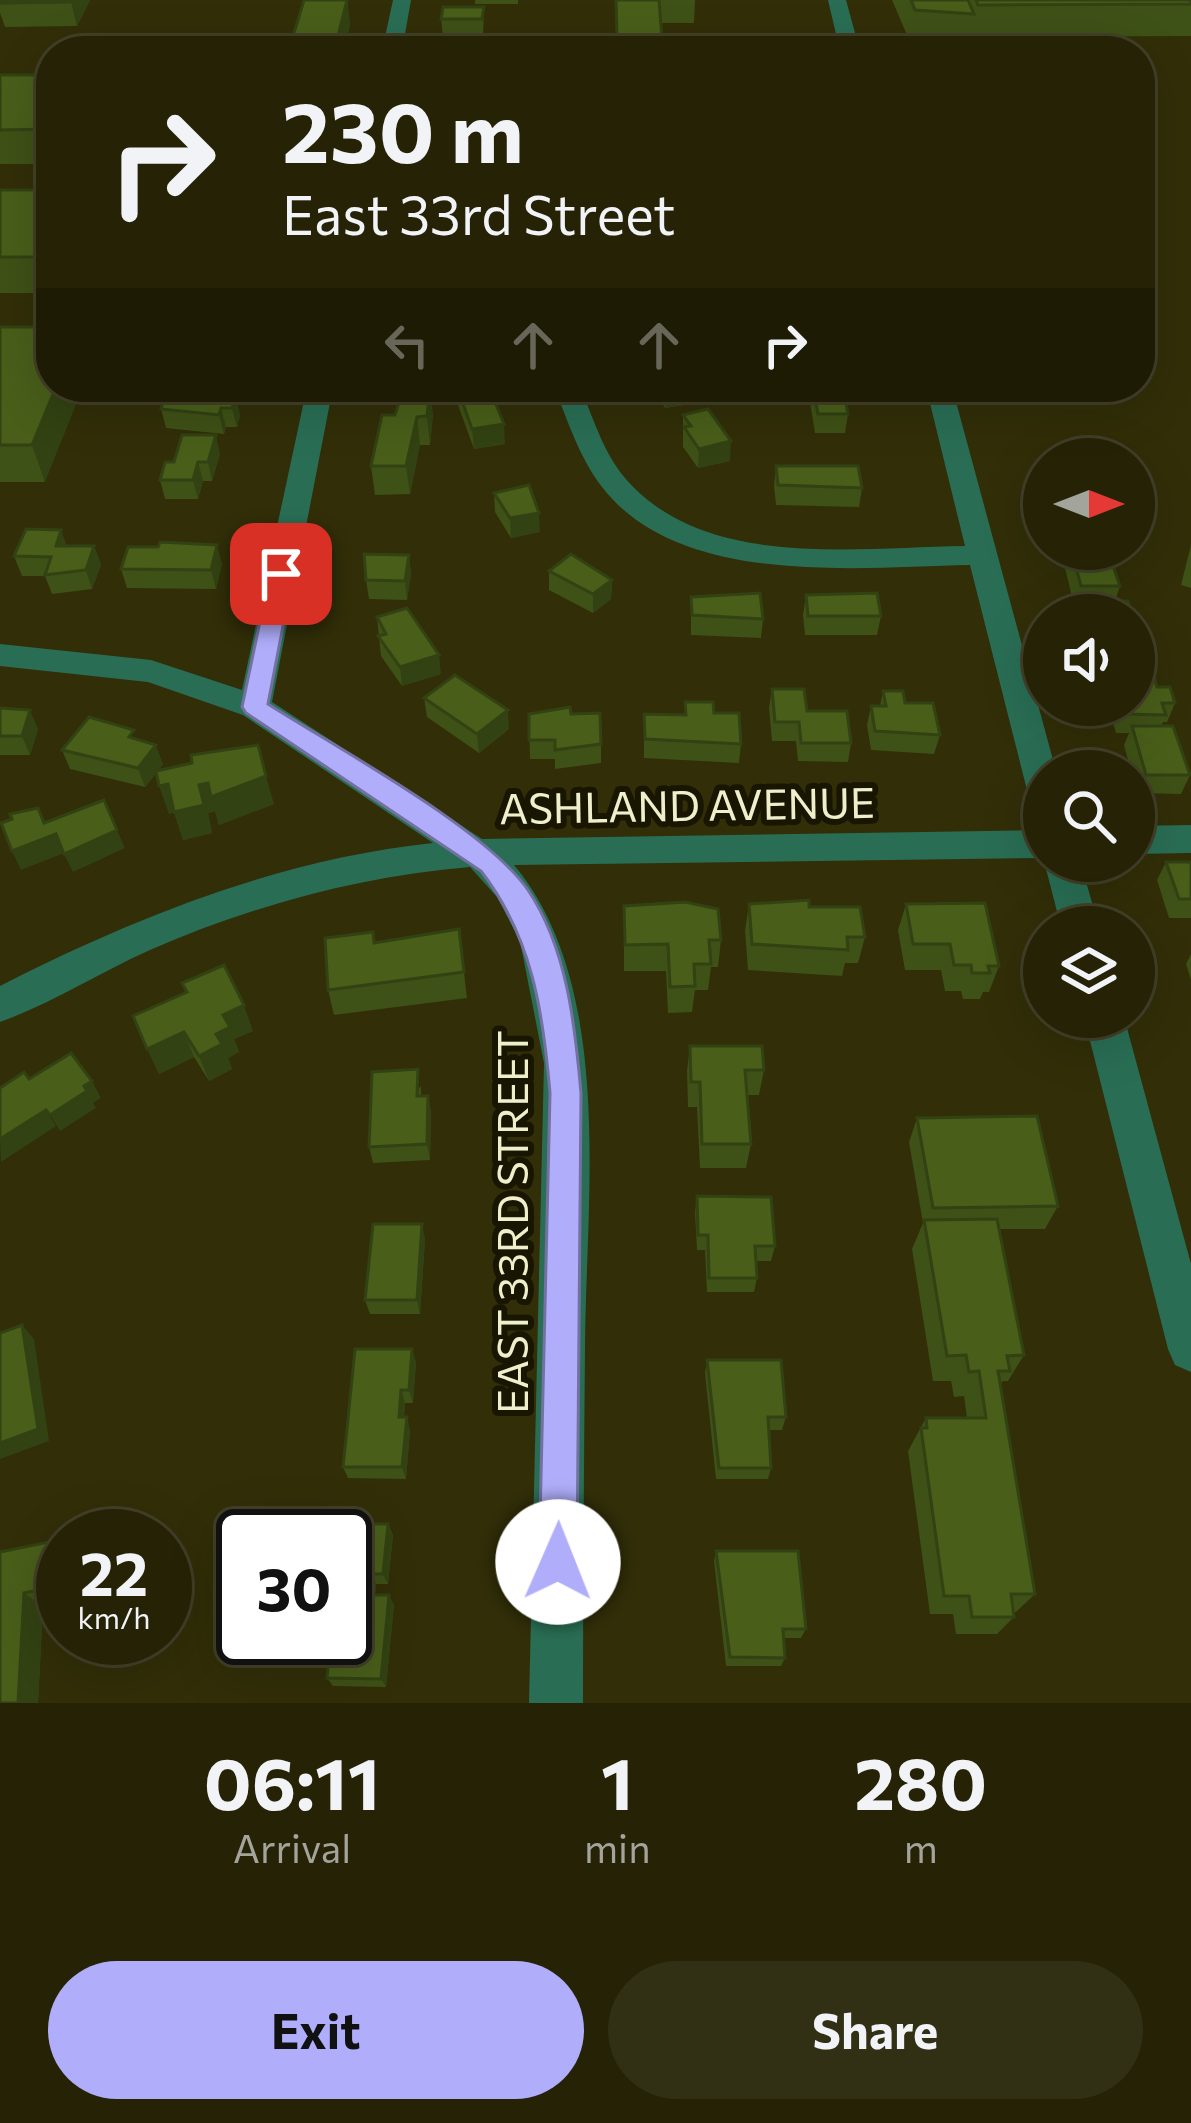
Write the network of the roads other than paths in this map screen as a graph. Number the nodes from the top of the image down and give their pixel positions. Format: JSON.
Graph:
{"nodes":[{"id":1,"x":402,"y":0,"type":"edge"},
{"id":2,"x":837,"y":0,"type":"edge"},
{"id":3,"x":395,"y":36,"type":"edge"},
{"id":4,"x":846,"y":36,"type":"edge"},
{"id":5,"x":317,"y":402,"type":"edge"},
{"id":6,"x":575,"y":402,"type":"edge"},
{"id":7,"x":943,"y":402,"type":"edge"},
{"id":8,"x":983,"y":556,"type":"junction"},
{"id":9,"x":0,"y":655,"type":"edge"},
{"id":10,"x":255,"y":707,"type":"junction"},
{"id":11,"x":1034,"y":750,"type":"edge"},
{"id":12,"x":1191,"y":839,"type":"edge"},
{"id":13,"x":1155,"y":840,"type":"edge"},
{"id":14,"x":1023,"y":844,"type":"edge"},
{"id":15,"x":476,"y":852,"type":"junction"},
{"id":16,"x":0,"y":1005,"type":"edge"},
{"id":17,"x":1109,"y":1038,"type":"edge"},
{"id":18,"x":1191,"y":1349,"type":"edge"},
{"id":19,"x":556,"y":1703,"type":"edge"}],
"edges":[{"from":1,"to":3,"type":"street"},
{"from":2,"to":4,"type":"street"},
{"from":5,"to":10,"type":"street"},
{"from":6,"to":8,"type":"street"},
{"from":7,"to":8,"type":"street"},
{"from":8,"to":11,"type":"street"},
{"from":9,"to":10,"type":"street","name":"EAST 33RD STREET"},
{"from":10,"to":15,"type":"street","name":"EAST 33RD STREET"},
{"from":12,"to":13,"type":"street"},
{"from":14,"to":15,"type":"street","name":"ASHLAND AVENUE"},
{"from":15,"to":16,"type":"street","name":"ASHLAND AVENUE"},
{"from":15,"to":19,"type":"street","name":"EAST 33RD STREET"},
{"from":17,"to":18,"type":"street"}]}
